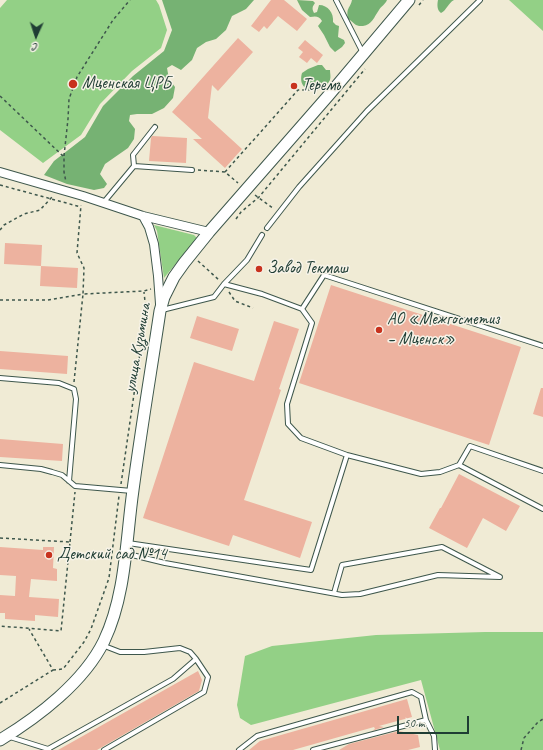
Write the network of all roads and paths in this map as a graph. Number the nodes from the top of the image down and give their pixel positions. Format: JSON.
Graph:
{"nodes":[{"id":1,"x":130,"y":0,"type":"edge"},
{"id":2,"x":336,"y":0,"type":"edge"},
{"id":3,"x":409,"y":0,"type":"edge"},
{"id":4,"x":480,"y":0,"type":"edge"},
{"id":5,"x":363,"y":54,"type":"junction"},
{"id":6,"x":0,"y":96,"type":"edge"},
{"id":7,"x":328,"y":96,"type":"junction"},
{"id":8,"x":338,"y":102,"type":"dead end"},
{"id":9,"x":155,"y":127,"type":"dead end"},
{"id":10,"x":64,"y":157,"type":"junction"},
{"id":11,"x":134,"y":166,"type":"junction"},
{"id":12,"x":192,"y":170,"type":"dead end"},
{"id":13,"x":0,"y":172,"type":"edge"},
{"id":14,"x":225,"y":172,"type":"dead end"},
{"id":15,"x":0,"y":185,"type":"edge"},
{"id":16,"x":61,"y":189,"type":"junction"},
{"id":17,"x":83,"y":196,"type":"junction"},
{"id":18,"x":50,"y":198,"type":"junction"},
{"id":19,"x":104,"y":202,"type":"junction"},
{"id":20,"x":81,"y":207,"type":"junction"},
{"id":21,"x":143,"y":216,"type":"junction"},
{"id":22,"x":267,"y":228,"type":"dead end"},
{"id":23,"x":0,"y":230,"type":"edge"},
{"id":24,"x":209,"y":232,"type":"junction"},
{"id":25,"x":262,"y":235,"type":"dead end"},
{"id":26,"x":224,"y":284,"type":"junction"},
{"id":27,"x":0,"y":300,"type":"edge"},
{"id":28,"x":302,"y":308,"type":"junction"},
{"id":29,"x":160,"y":311,"type":"junction"},
{"id":30,"x":543,"y":346,"type":"edge"},
{"id":31,"x":0,"y":378,"type":"edge"},
{"id":32,"x":348,"y":454,"type":"junction"},
{"id":33,"x":459,"y":465,"type":"junction"},
{"id":34,"x":0,"y":466,"type":"edge"},
{"id":35,"x":543,"y":471,"type":"edge"},
{"id":36,"x":69,"y":481,"type":"junction"},
{"id":37,"x":75,"y":486,"type":"junction"},
{"id":38,"x":132,"y":491,"type":"junction"},
{"id":39,"x":543,"y":509,"type":"edge"},
{"id":40,"x":0,"y":538,"type":"edge"},
{"id":41,"x":70,"y":542,"type":"junction"},
{"id":42,"x":126,"y":548,"type":"junction"},
{"id":43,"x":334,"y":594,"type":"junction"},
{"id":44,"x":0,"y":626,"type":"edge"},
{"id":45,"x":29,"y":629,"type":"junction"},
{"id":46,"x":101,"y":645,"type":"junction"},
{"id":47,"x":196,"y":659,"type":"junction"},
{"id":48,"x":0,"y":703,"type":"edge"},
{"id":49,"x":543,"y":719,"type":"edge"},
{"id":50,"x":426,"y":720,"type":"junction"},
{"id":51,"x":4,"y":738,"type":"edge"},
{"id":52,"x":48,"y":750,"type":"edge"},
{"id":53,"x":104,"y":750,"type":"edge"},
{"id":54,"x":239,"y":750,"type":"edge"},
{"id":55,"x":313,"y":750,"type":"edge"},
{"id":56,"x":435,"y":750,"type":"edge"},
{"id":57,"x":521,"y":750,"type":"edge"}],
"edges":[{"from":1,"to":10,"type":"path"},
{"from":2,"to":5,"type":"lane"},
{"from":3,"to":5,"type":"main road","name":"улица Кузьмина"},
{"from":4,"to":22,"type":"lane"},
{"from":5,"to":7,"type":"main road","name":"улица Кузьмина"},
{"from":6,"to":10,"type":"path"},
{"from":7,"to":8,"type":"path"},
{"from":7,"to":14,"type":"path"},
{"from":7,"to":24,"type":"main road","name":"улица Кузьмина"},
{"from":9,"to":11,"type":"lane"},
{"from":10,"to":16,"type":"path"},
{"from":11,"to":12,"type":"lane"},
{"from":11,"to":19,"type":"lane"},
{"from":13,"to":16,"type":"street"},
{"from":15,"to":18,"type":"path"},
{"from":16,"to":17,"type":"street"},
{"from":16,"to":18,"type":"path"},
{"from":17,"to":19,"type":"street"},
{"from":17,"to":20,"type":"path"},
{"from":18,"to":20,"type":"path"},
{"from":18,"to":23,"type":"path"},
{"from":19,"to":21,"type":"street"},
{"from":20,"to":27,"type":"path"},
{"from":21,"to":24,"type":"street"},
{"from":21,"to":29,"type":"street"},
{"from":24,"to":29,"type":"main road","name":"улица Кузьмина"},
{"from":25,"to":26,"type":"lane"},
{"from":26,"to":28,"type":"lane"},
{"from":26,"to":29,"type":"lane"},
{"from":28,"to":30,"type":"lane"},
{"from":28,"to":32,"type":"lane"},
{"from":29,"to":38,"type":"main road","name":"улица Кузьмина"},
{"from":31,"to":36,"type":"lane"},
{"from":32,"to":33,"type":"lane"},
{"from":32,"to":42,"type":"lane"},
{"from":33,"to":35,"type":"lane"},
{"from":33,"to":39,"type":"lane"},
{"from":34,"to":36,"type":"lane"},
{"from":36,"to":37,"type":"lane"},
{"from":37,"to":38,"type":"lane"},
{"from":37,"to":41,"type":"path"},
{"from":38,"to":42,"type":"main road","name":"улица Кузьмина"},
{"from":40,"to":41,"type":"path"},
{"from":41,"to":45,"type":"path"},
{"from":42,"to":43,"type":"lane"},
{"from":42,"to":46,"type":"main road","name":"улица Кузьмина"},
{"from":43,"to":43,"type":"lane"},
{"from":44,"to":45,"type":"path"},
{"from":45,"to":48,"type":"path"},
{"from":46,"to":47,"type":"lane"},
{"from":46,"to":51,"type":"main road","name":"улица Кузьмина"},
{"from":47,"to":52,"type":"lane"},
{"from":47,"to":53,"type":"lane"},
{"from":49,"to":57,"type":"path"},
{"from":50,"to":54,"type":"lane"},
{"from":50,"to":55,"type":"lane"},
{"from":50,"to":56,"type":"lane"},
{"from":51,"to":52,"type":"lane"}]}
